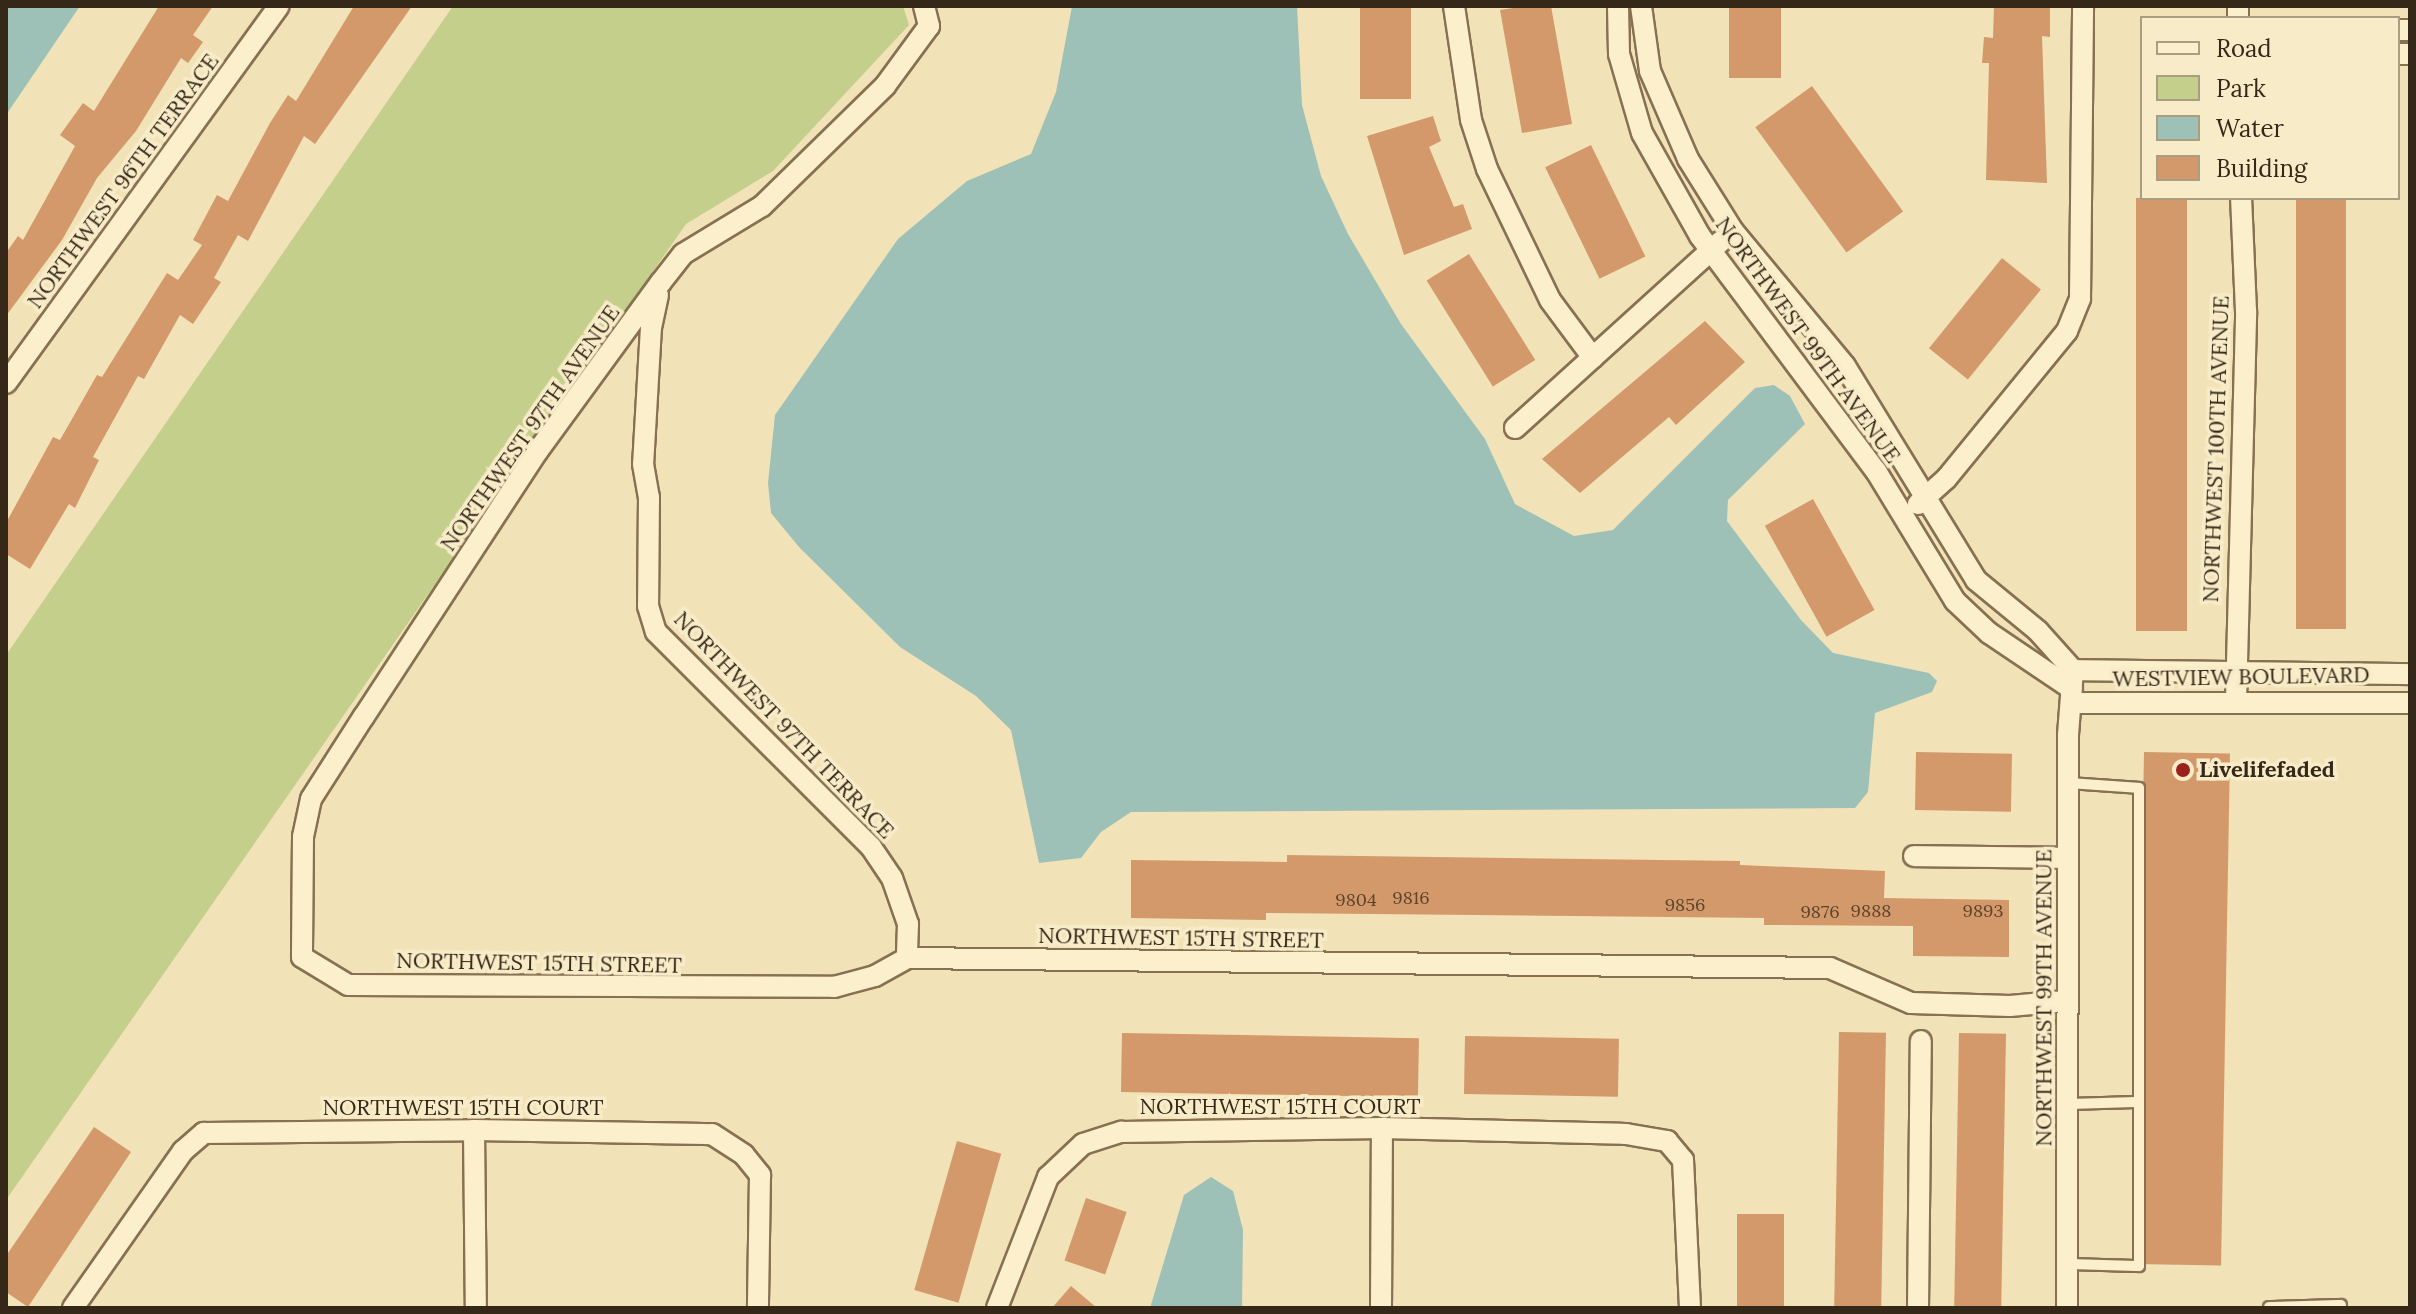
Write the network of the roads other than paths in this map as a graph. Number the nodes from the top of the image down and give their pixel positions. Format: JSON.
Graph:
{"nodes":[{"id":1,"x":279,"y":6,"type":"edge"},
{"id":2,"x":924,"y":6,"type":"edge"},
{"id":3,"x":1454,"y":6,"type":"edge"},
{"id":4,"x":1618,"y":6,"type":"edge"},
{"id":5,"x":1641,"y":6,"type":"edge"},
{"id":6,"x":2083,"y":6,"type":"edge"},
{"id":7,"x":2241,"y":200,"type":"edge"},
{"id":8,"x":1733,"y":231,"type":"junction"},
{"id":9,"x":1710,"y":250,"type":"junction"},
{"id":10,"x":661,"y":282,"type":"junction"},
{"id":11,"x":1593,"y":358,"type":"junction"},
{"id":12,"x":6,"y":383,"type":"edge"},
{"id":13,"x":1515,"y":428,"type":"dead end"},
{"id":14,"x":1926,"y":498,"type":"junction"},
{"id":15,"x":1903,"y":516,"type":"junction"},
{"id":16,"x":2410,"y":674,"type":"edge"},
{"id":17,"x":2236,"y":675,"type":"junction"},
{"id":18,"x":2072,"y":687,"type":"junction"},
{"id":19,"x":2236,"y":701,"type":"junction"},
{"id":20,"x":2410,"y":703,"type":"edge"},
{"id":21,"x":2070,"y":783,"type":"junction"},
{"id":22,"x":1914,"y":856,"type":"dead end"},
{"id":23,"x":2068,"y":858,"type":"junction"},
{"id":24,"x":302,"y":957,"type":"joint"},
{"id":25,"x":907,"y":958,"type":"junction"},
{"id":26,"x":2066,"y":1001,"type":"junction"},
{"id":27,"x":1921,"y":1041,"type":"dead end"},
{"id":28,"x":2139,"y":1102,"type":"junction"},
{"id":29,"x":2066,"y":1104,"type":"junction"},
{"id":30,"x":1382,"y":1128,"type":"junction"},
{"id":31,"x":474,"y":1130,"type":"junction"},
{"id":32,"x":2067,"y":1264,"type":"junction"},
{"id":33,"x":2341,"y":1305,"type":"dead end"},
{"id":34,"x":2269,"y":1307,"type":"edge"},
{"id":35,"x":73,"y":1308,"type":"edge"},
{"id":36,"x":476,"y":1308,"type":"edge"},
{"id":37,"x":758,"y":1308,"type":"edge"},
{"id":38,"x":997,"y":1308,"type":"edge"},
{"id":39,"x":1381,"y":1308,"type":"edge"},
{"id":40,"x":1690,"y":1308,"type":"edge"},
{"id":41,"x":1918,"y":1308,"type":"edge"},
{"id":42,"x":2067,"y":1308,"type":"edge"}],
"edges":[{"from":1,"to":12,"type":"street","name":"NORTHWEST 96TH TERRACE"},
{"from":2,"to":10,"type":"street","name":"NORTHWEST 97TH AVENUE"},
{"from":3,"to":11,"type":"street"},
{"from":4,"to":9,"type":"street","name":"NORTHWEST 99TH AVENUE"},
{"from":5,"to":8,"type":"street","name":"NORTHWEST 99TH AVENUE"},
{"from":6,"to":14,"type":"street"},
{"from":7,"to":17,"type":"street","name":"NORTHWEST 100TH AVENUE"},
{"from":8,"to":9,"type":"street"},
{"from":8,"to":14,"type":"street","name":"NORTHWEST 99TH AVENUE"},
{"from":9,"to":11,"type":"street"},
{"from":9,"to":15,"type":"street","name":"NORTHWEST 99TH AVENUE"},
{"from":10,"to":24,"type":"street","name":"NORTHWEST 97TH AVENUE"},
{"from":10,"to":25,"type":"street","name":"NORTHWEST 97TH TERRACE"},
{"from":11,"to":13,"type":"street"},
{"from":14,"to":15,"type":"street"},
{"from":14,"to":18,"type":"street","name":"NORTHWEST 99TH AVENUE"},
{"from":15,"to":18,"type":"street","name":"NORTHWEST 99TH AVENUE"},
{"from":16,"to":17,"type":"street","name":"WESTVIEW BOULEVARD"},
{"from":17,"to":18,"type":"street","name":"WESTVIEW BOULEVARD"},
{"from":17,"to":19,"type":"street","name":"NORTHWEST 100TH AVENUE"},
{"from":18,"to":19,"type":"street","name":"WESTVIEW BOULEVARD"},
{"from":18,"to":21,"type":"street","name":"NORTHWEST 99TH AVENUE"},
{"from":19,"to":20,"type":"street","name":"WESTVIEW BOULEVARD"},
{"from":21,"to":23,"type":"street","name":"NORTHWEST 99TH AVENUE"},
{"from":21,"to":28,"type":"lane"},
{"from":22,"to":23,"type":"street"},
{"from":23,"to":26,"type":"street","name":"NORTHWEST 99TH AVENUE"},
{"from":24,"to":25,"type":"street","name":"NORTHWEST 15TH STREET"},
{"from":25,"to":26,"type":"street","name":"NORTHWEST 15TH STREET"},
{"from":26,"to":29,"type":"street","name":"NORTHWEST 99TH AVENUE"},
{"from":27,"to":41,"type":"street"},
{"from":28,"to":29,"type":"lane"},
{"from":28,"to":32,"type":"lane"},
{"from":29,"to":32,"type":"street","name":"NORTHWEST 99TH AVENUE"},
{"from":30,"to":38,"type":"street","name":"NORTHWEST 15TH COURT"},
{"from":30,"to":39,"type":"street"},
{"from":30,"to":40,"type":"street","name":"NORTHWEST 15TH COURT"},
{"from":31,"to":35,"type":"street","name":"NORTHWEST 15TH COURT"},
{"from":31,"to":36,"type":"street"},
{"from":31,"to":37,"type":"street","name":"NORTHWEST 15TH COURT"},
{"from":32,"to":42,"type":"street","name":"NORTHWEST 99TH AVENUE"},
{"from":33,"to":34,"type":"lane"}]}
